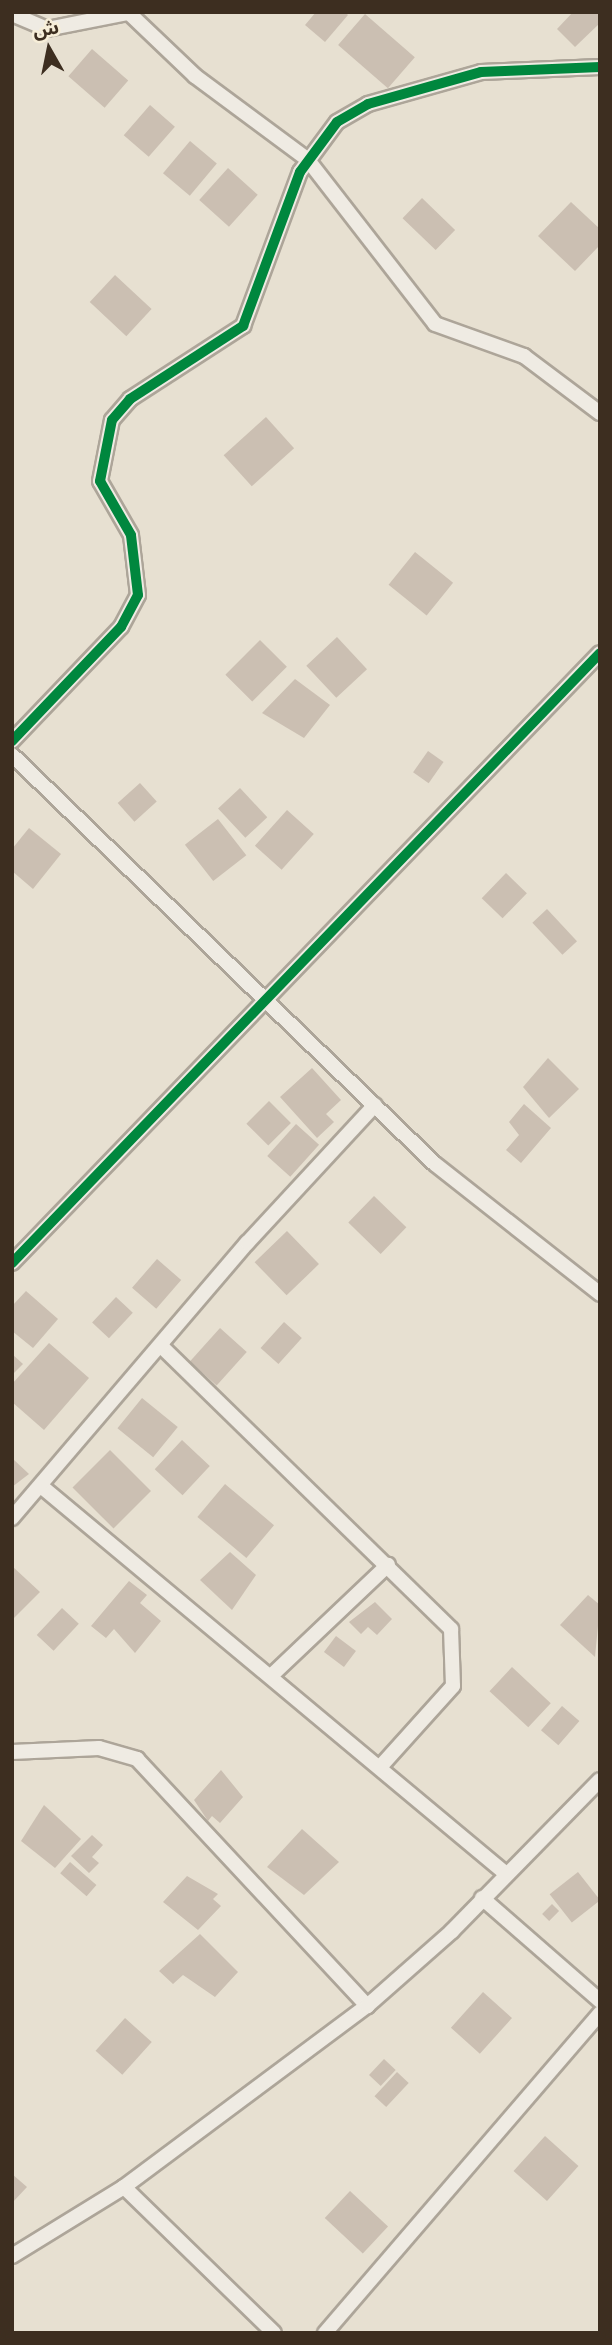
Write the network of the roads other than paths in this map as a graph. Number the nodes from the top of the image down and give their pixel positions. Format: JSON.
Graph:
{"nodes":[{"id":1,"x":131,"y":13,"type":"edge"},
{"id":2,"x":12,"y":15,"type":"edge"},
{"id":3,"x":600,"y":67,"type":"edge"},
{"id":4,"x":308,"y":160,"type":"junction"},
{"id":5,"x":600,"y":413,"type":"edge"},
{"id":6,"x":600,"y":653,"type":"edge"},
{"id":7,"x":12,"y":741,"type":"edge"},
{"id":8,"x":12,"y":755,"type":"edge"},
{"id":9,"x":264,"y":995,"type":"junction"},
{"id":10,"x":375,"y":1105,"type":"junction"},
{"id":11,"x":12,"y":1263,"type":"edge"},
{"id":12,"x":600,"y":1294,"type":"edge"},
{"id":13,"x":162,"y":1347,"type":"junction"},
{"id":14,"x":41,"y":1486,"type":"junction"},
{"id":15,"x":12,"y":1518,"type":"edge"},
{"id":16,"x":388,"y":1565,"type":"junction"},
{"id":17,"x":272,"y":1675,"type":"junction"},
{"id":18,"x":12,"y":1752,"type":"edge"},
{"id":19,"x":380,"y":1767,"type":"junction"},
{"id":20,"x":600,"y":1780,"type":"edge"},
{"id":21,"x":505,"y":1873,"type":"junction"},
{"id":22,"x":482,"y":1898,"type":"junction"},
{"id":23,"x":600,"y":2001,"type":"edge"},
{"id":24,"x":367,"y":2006,"type":"junction"},
{"id":25,"x":600,"y":2013,"type":"edge"},
{"id":26,"x":124,"y":2187,"type":"junction"},
{"id":27,"x":12,"y":2256,"type":"edge"},
{"id":28,"x":274,"y":2333,"type":"edge"},
{"id":29,"x":325,"y":2333,"type":"edge"}],
"edges":[{"from":1,"to":2,"type":"street"},
{"from":1,"to":4,"type":"street"},
{"from":3,"to":4,"type":"street"},
{"from":4,"to":5,"type":"street"},
{"from":4,"to":7,"type":"street"},
{"from":6,"to":9,"type":"street"},
{"from":8,"to":9,"type":"street"},
{"from":9,"to":10,"type":"street"},
{"from":9,"to":11,"type":"street"},
{"from":10,"to":12,"type":"street"},
{"from":10,"to":13,"type":"street"},
{"from":13,"to":14,"type":"street"},
{"from":13,"to":16,"type":"street"},
{"from":14,"to":15,"type":"street"},
{"from":14,"to":17,"type":"street"},
{"from":16,"to":17,"type":"street"},
{"from":16,"to":19,"type":"street"},
{"from":17,"to":19,"type":"street"},
{"from":18,"to":24,"type":"street"},
{"from":19,"to":21,"type":"street"},
{"from":20,"to":21,"type":"street"},
{"from":21,"to":22,"type":"street"},
{"from":22,"to":23,"type":"street"},
{"from":22,"to":24,"type":"street"},
{"from":24,"to":26,"type":"street"},
{"from":25,"to":29,"type":"street"},
{"from":26,"to":27,"type":"street"},
{"from":26,"to":28,"type":"street"}]}
